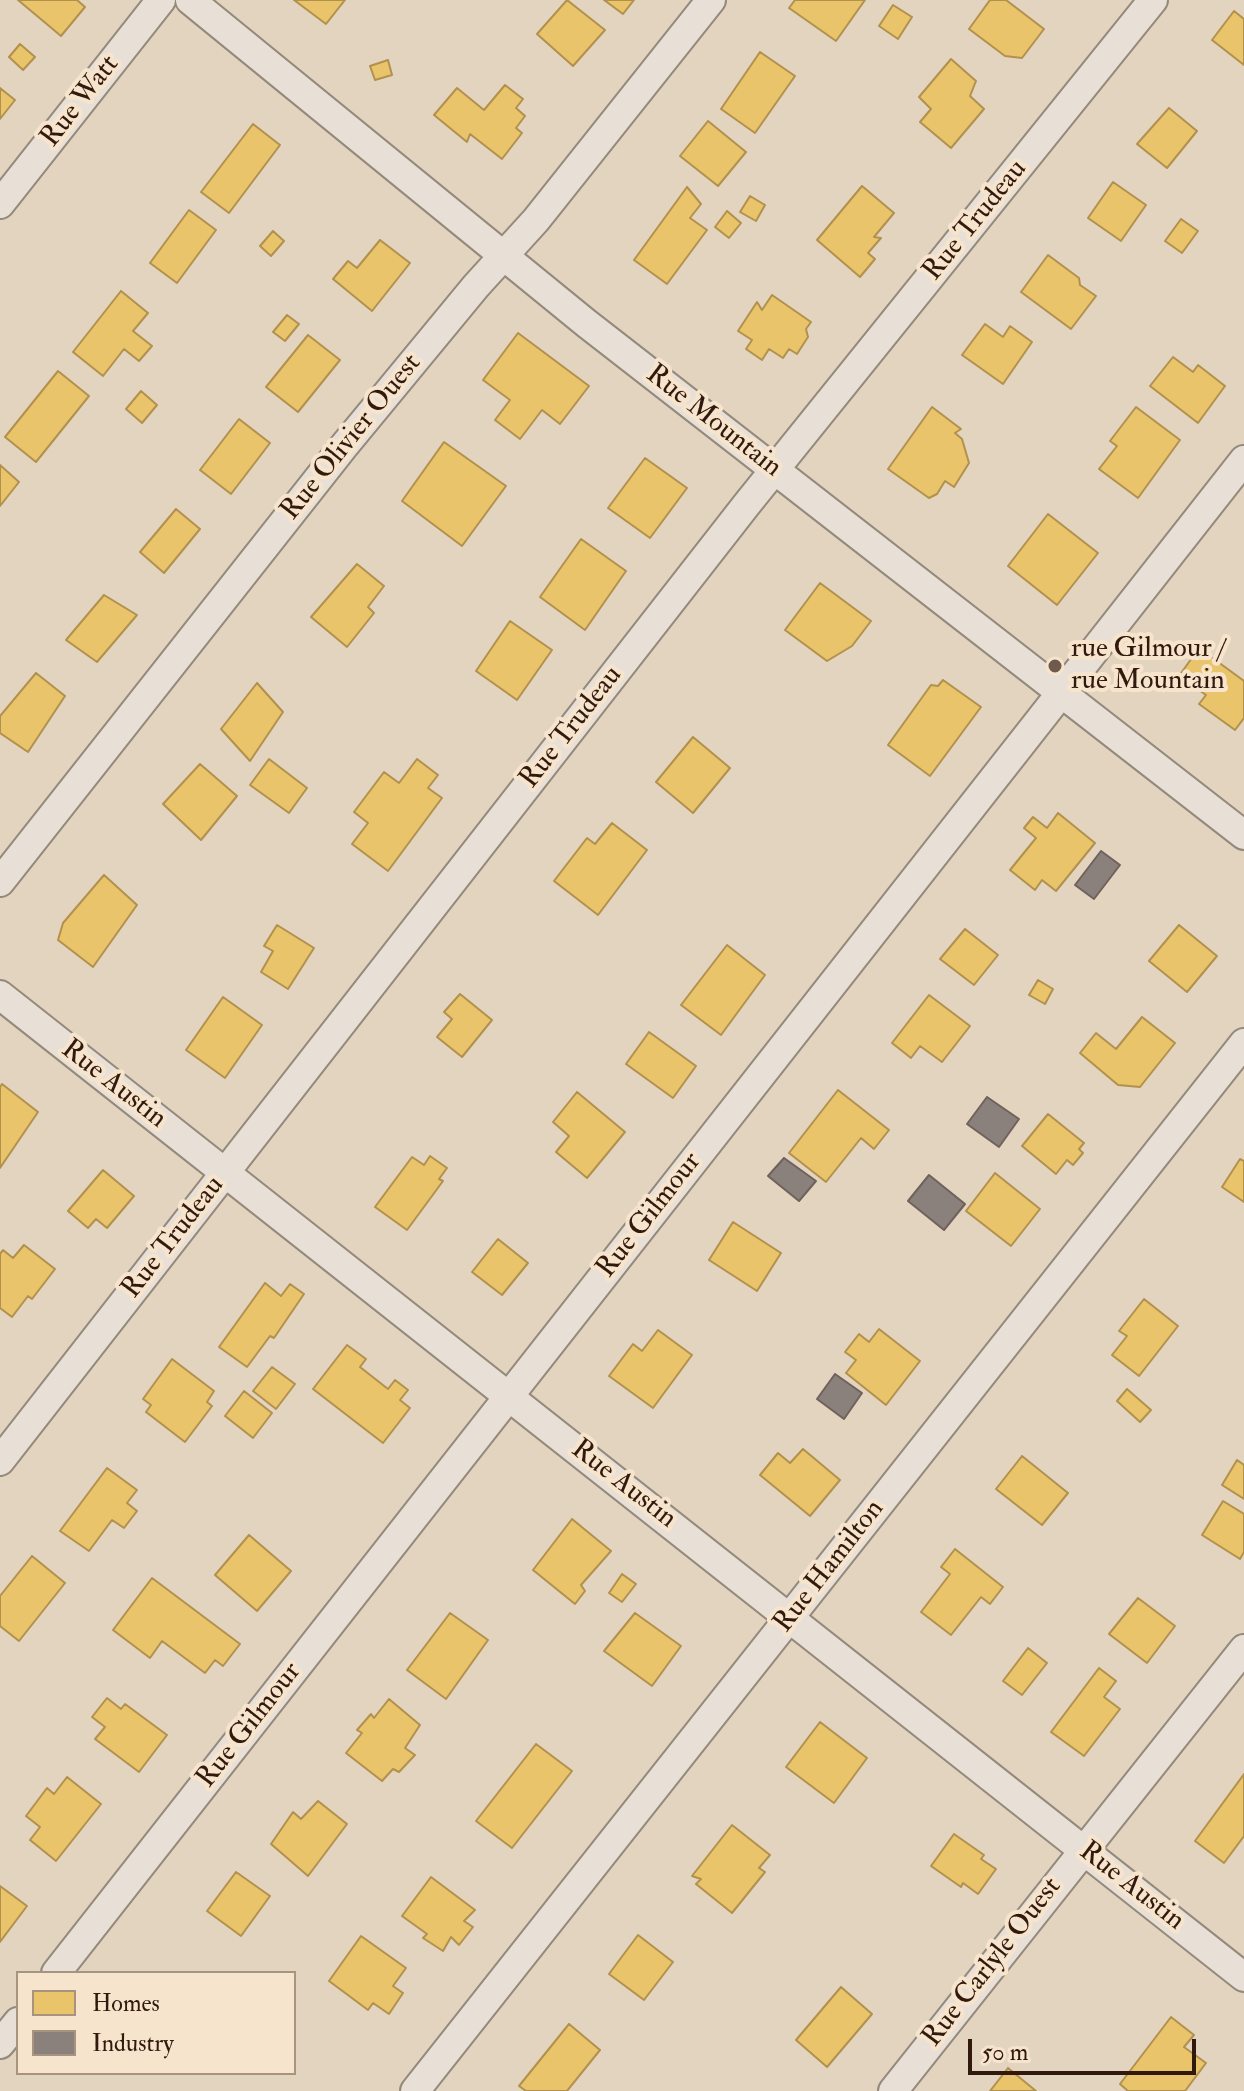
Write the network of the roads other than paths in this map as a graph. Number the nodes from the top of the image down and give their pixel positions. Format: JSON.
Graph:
{"nodes":[{"id":1,"x":161,"y":0,"type":"edge"},
{"id":2,"x":190,"y":0,"type":"edge"},
{"id":3,"x":711,"y":0,"type":"edge"},
{"id":4,"x":1153,"y":0,"type":"edge"},
{"id":5,"x":0,"y":204,"type":"edge"},
{"id":6,"x":503,"y":256,"type":"junction"},
{"id":7,"x":1244,"y":460,"type":"edge"},
{"id":8,"x":774,"y":469,"type":"junction"},
{"id":9,"x":1062,"y":693,"type":"junction"},
{"id":10,"x":1244,"y":835,"type":"edge"},
{"id":11,"x":0,"y":882,"type":"edge"},
{"id":12,"x":0,"y":995,"type":"edge"},
{"id":13,"x":1244,"y":1043,"type":"edge"},
{"id":14,"x":225,"y":1173,"type":"junction"},
{"id":15,"x":509,"y":1395,"type":"junction"},
{"id":16,"x":0,"y":1461,"type":"edge"},
{"id":17,"x":790,"y":1617,"type":"junction"},
{"id":18,"x":1244,"y":1649,"type":"edge"},
{"id":19,"x":1084,"y":1851,"type":"junction"},
{"id":20,"x":58,"y":1971,"type":"edge"},
{"id":21,"x":1244,"y":1977,"type":"edge"},
{"id":22,"x":16,"y":2024,"type":"edge"},
{"id":23,"x":0,"y":2044,"type":"edge"},
{"id":24,"x":415,"y":2091,"type":"edge"},
{"id":25,"x":893,"y":2091,"type":"edge"}],
"edges":[{"from":1,"to":5,"type":"street","name":"Rue Watt"},
{"from":2,"to":6,"type":"street","name":"Rue Mountain"},
{"from":3,"to":6,"type":"street","name":"Rue Olivier Ouest"},
{"from":4,"to":8,"type":"street","name":"Rue Trudeau"},
{"from":6,"to":8,"type":"street","name":"Rue Mountain"},
{"from":6,"to":11,"type":"street","name":"Rue Olivier Ouest"},
{"from":7,"to":9,"type":"street","name":"Rue Gilmour"},
{"from":8,"to":9,"type":"street","name":"Rue Mountain"},
{"from":8,"to":14,"type":"street","name":"Rue Trudeau"},
{"from":9,"to":10,"type":"street","name":"Rue Mountain"},
{"from":9,"to":15,"type":"street","name":"Rue Gilmour"},
{"from":12,"to":14,"type":"street","name":"Rue Austin"},
{"from":13,"to":17,"type":"street","name":"Rue Hamilton"},
{"from":14,"to":15,"type":"street","name":"Rue Austin"},
{"from":14,"to":16,"type":"street","name":"Rue Trudeau"},
{"from":15,"to":17,"type":"street","name":"Rue Austin"},
{"from":15,"to":20,"type":"street","name":"Rue Gilmour"},
{"from":17,"to":19,"type":"street","name":"Rue Austin"},
{"from":17,"to":24,"type":"street","name":"Rue Hamilton"},
{"from":18,"to":19,"type":"street","name":"Rue Carlyle Ouest"},
{"from":19,"to":21,"type":"street","name":"Rue Austin"},
{"from":19,"to":25,"type":"street","name":"Rue Carlyle Ouest"},
{"from":22,"to":23,"type":"street"}]}
